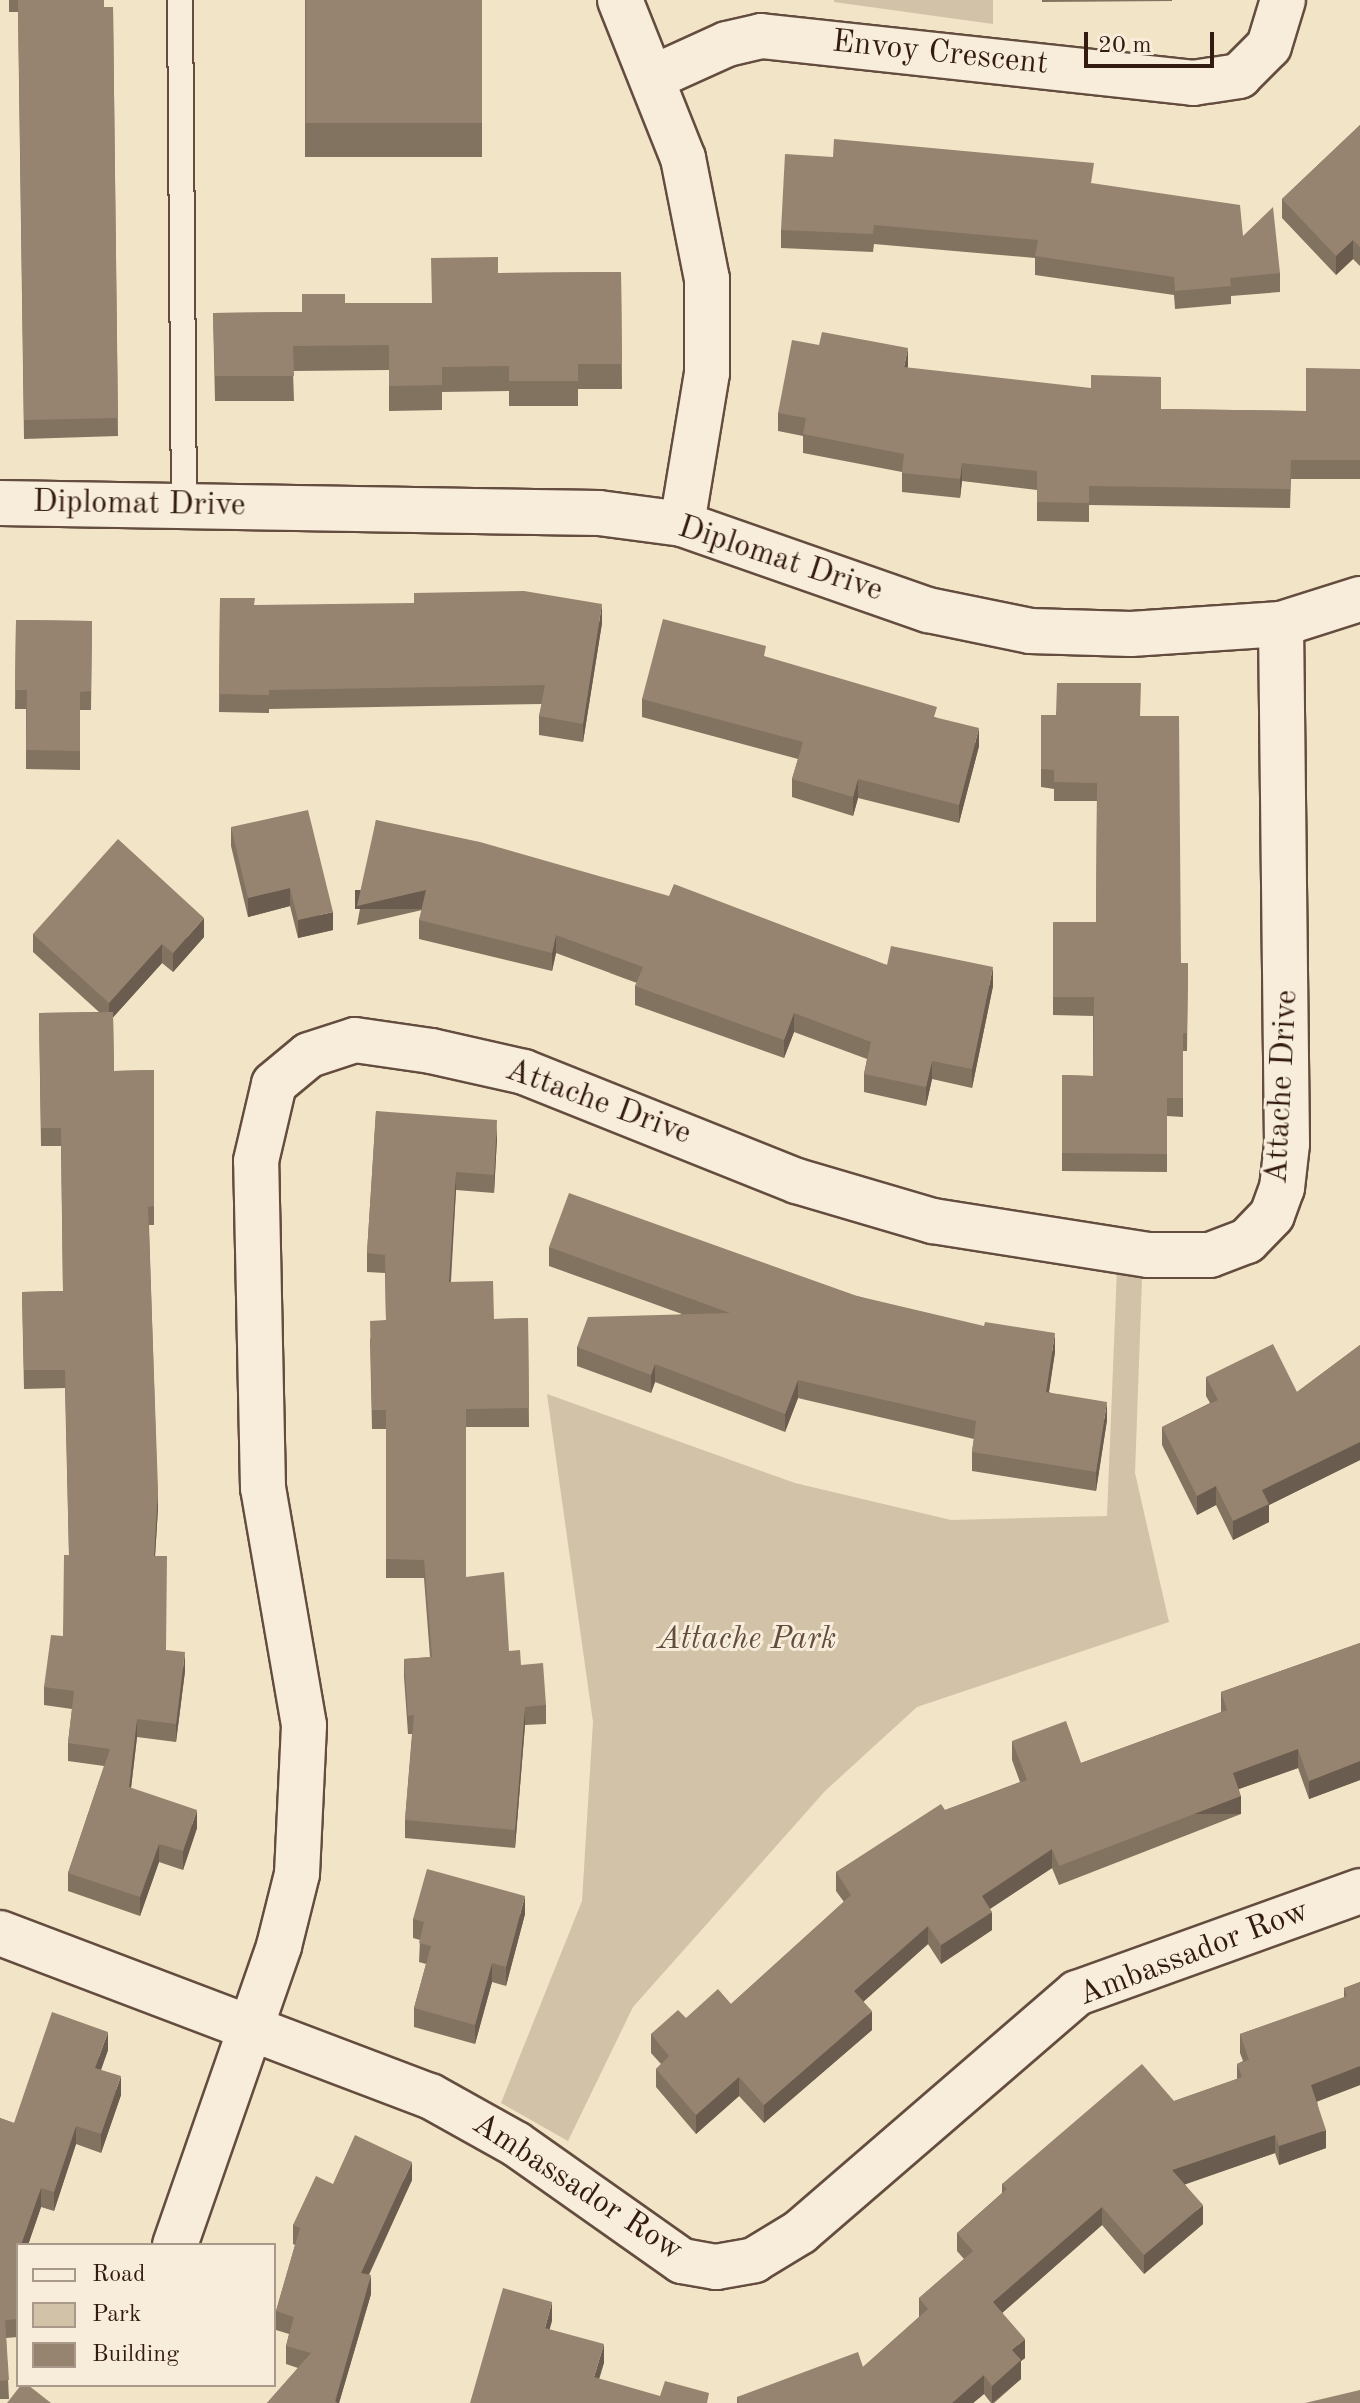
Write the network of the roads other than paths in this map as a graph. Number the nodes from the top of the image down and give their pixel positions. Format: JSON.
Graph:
{"nodes":[{"id":1,"x":180,"y":0,"type":"edge"},
{"id":2,"x":620,"y":0,"type":"edge"},
{"id":3,"x":1283,"y":0,"type":"edge"},
{"id":4,"x":652,"y":78,"type":"junction"},
{"id":5,"x":0,"y":503,"type":"edge"},
{"id":6,"x":184,"y":505,"type":"junction"},
{"id":7,"x":682,"y":524,"type":"junction"},
{"id":8,"x":1360,"y":599,"type":"edge"},
{"id":9,"x":1281,"y":624,"type":"junction"},
{"id":10,"x":1360,"y":1891,"type":"edge"},
{"id":11,"x":0,"y":1933,"type":"edge"},
{"id":12,"x":250,"y":2029,"type":"junction"},
{"id":13,"x":176,"y":2243,"type":"edge"}],
"edges":[{"from":1,"to":6,"type":"lane"},
{"from":2,"to":4,"type":"street"},
{"from":3,"to":4,"type":"street","name":"Envoy Crescent"},
{"from":4,"to":7,"type":"street"},
{"from":5,"to":6,"type":"street","name":"Diplomat Drive"},
{"from":6,"to":7,"type":"street","name":"Diplomat Drive"},
{"from":7,"to":9,"type":"street","name":"Diplomat Drive"},
{"from":8,"to":9,"type":"street","name":"Diplomat Drive"},
{"from":9,"to":12,"type":"street","name":"Attache Drive"},
{"from":10,"to":12,"type":"street","name":"Ambassador Row"},
{"from":11,"to":12,"type":"street","name":"Ambassador Row"},
{"from":12,"to":13,"type":"street","name":"Attache Drive"}]}
